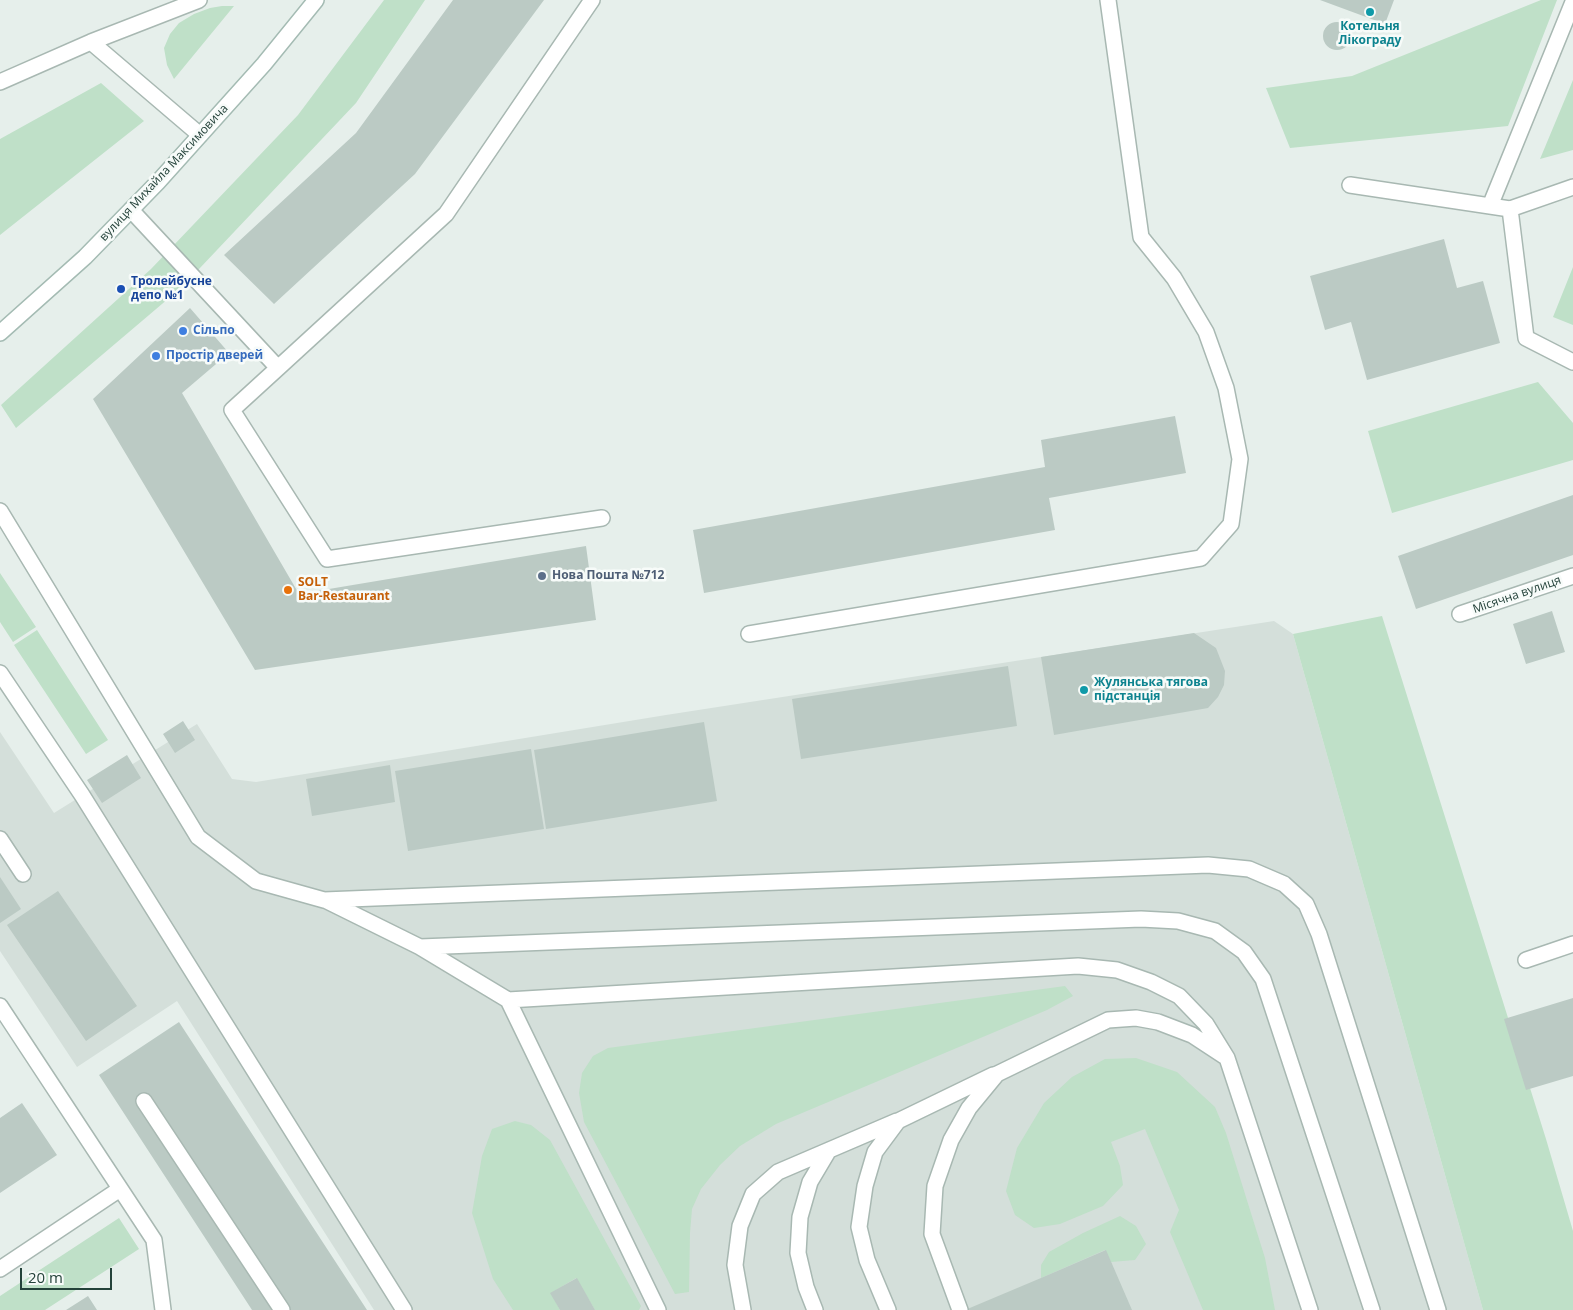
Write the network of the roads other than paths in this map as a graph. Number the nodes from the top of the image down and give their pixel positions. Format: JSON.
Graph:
{"nodes":[{"id":1,"x":199,"y":0,"type":"edge"},
{"id":2,"x":316,"y":0,"type":"edge"},
{"id":3,"x":592,"y":0,"type":"edge"},
{"id":4,"x":1108,"y":0,"type":"edge"},
{"id":5,"x":1573,"y":2,"type":"edge"},
{"id":6,"x":91,"y":42,"type":"junction"},
{"id":7,"x":0,"y":82,"type":"edge"},
{"id":8,"x":200,"y":135,"type":"junction"},
{"id":9,"x":1350,"y":185,"type":"dead end"},
{"id":10,"x":1573,"y":187,"type":"edge"},
{"id":11,"x":1490,"y":206,"type":"junction"},
{"id":12,"x":1510,"y":209,"type":"junction"},
{"id":13,"x":131,"y":210,"type":"junction"},
{"id":14,"x":0,"y":333,"type":"edge"},
{"id":15,"x":1573,"y":362,"type":"edge"},
{"id":16,"x":278,"y":368,"type":"junction"},
{"id":17,"x":0,"y":511,"type":"edge"},
{"id":18,"x":602,"y":518,"type":"dead end"},
{"id":19,"x":1573,"y":576,"type":"edge"},
{"id":20,"x":1460,"y":614,"type":"dead end"},
{"id":21,"x":749,"y":634,"type":"dead end"},
{"id":22,"x":0,"y":674,"type":"edge"},
{"id":23,"x":0,"y":839,"type":"edge"},
{"id":24,"x":23,"y":874,"type":"dead end"},
{"id":25,"x":324,"y":900,"type":"junction"},
{"id":26,"x":1573,"y":944,"type":"edge"},
{"id":27,"x":420,"y":948,"type":"junction"},
{"id":28,"x":1526,"y":960,"type":"dead end"},
{"id":29,"x":508,"y":1000,"type":"junction"},
{"id":30,"x":0,"y":1006,"type":"edge"},
{"id":31,"x":1227,"y":1058,"type":"junction"},
{"id":32,"x":997,"y":1074,"type":"junction"},
{"id":33,"x":144,"y":1101,"type":"dead end"},
{"id":34,"x":898,"y":1121,"type":"junction"},
{"id":35,"x":829,"y":1150,"type":"junction"},
{"id":36,"x":120,"y":1189,"type":"junction"},
{"id":37,"x":0,"y":1269,"type":"edge"},
{"id":38,"x":163,"y":1310,"type":"edge"},
{"id":39,"x":282,"y":1310,"type":"edge"},
{"id":40,"x":404,"y":1310,"type":"edge"},
{"id":41,"x":658,"y":1310,"type":"edge"},
{"id":42,"x":743,"y":1310,"type":"edge"},
{"id":43,"x":815,"y":1310,"type":"edge"},
{"id":44,"x":888,"y":1310,"type":"edge"},
{"id":45,"x":960,"y":1310,"type":"edge"},
{"id":46,"x":1310,"y":1310,"type":"edge"},
{"id":47,"x":1372,"y":1310,"type":"edge"},
{"id":48,"x":1438,"y":1310,"type":"edge"}],
"edges":[{"from":1,"to":6,"type":"main road"},
{"from":2,"to":8,"type":"main road","name":"вулиця Михайла Максимовича"},
{"from":3,"to":16,"type":"main road"},
{"from":4,"to":21,"type":"main road"},
{"from":5,"to":11,"type":"main road"},
{"from":6,"to":7,"type":"main road"},
{"from":6,"to":8,"type":"main road"},
{"from":8,"to":13,"type":"main road","name":"вулиця Михайла Максимовича"},
{"from":9,"to":11,"type":"main road"},
{"from":10,"to":12,"type":"main road"},
{"from":11,"to":12,"type":"main road"},
{"from":12,"to":15,"type":"main road"},
{"from":13,"to":14,"type":"main road","name":"вулиця Михайла Максимовича"},
{"from":13,"to":16,"type":"main road"},
{"from":16,"to":18,"type":"main road"},
{"from":17,"to":25,"type":"main road"},
{"from":19,"to":20,"type":"main road","name":"Місячна вулиця"},
{"from":22,"to":40,"type":"main road"},
{"from":23,"to":24,"type":"main road"},
{"from":25,"to":27,"type":"main road"},
{"from":25,"to":48,"type":"main road"},
{"from":26,"to":28,"type":"main road"},
{"from":27,"to":29,"type":"main road"},
{"from":27,"to":47,"type":"main road"},
{"from":29,"to":31,"type":"main road"},
{"from":29,"to":41,"type":"main road"},
{"from":30,"to":36,"type":"main road"},
{"from":31,"to":32,"type":"main road"},
{"from":31,"to":46,"type":"main road"},
{"from":32,"to":34,"type":"main road"},
{"from":32,"to":45,"type":"main road"},
{"from":33,"to":39,"type":"main road"},
{"from":34,"to":35,"type":"main road"},
{"from":34,"to":44,"type":"main road"},
{"from":35,"to":42,"type":"main road"},
{"from":35,"to":43,"type":"main road"},
{"from":36,"to":37,"type":"main road"},
{"from":36,"to":38,"type":"main road"}]}
